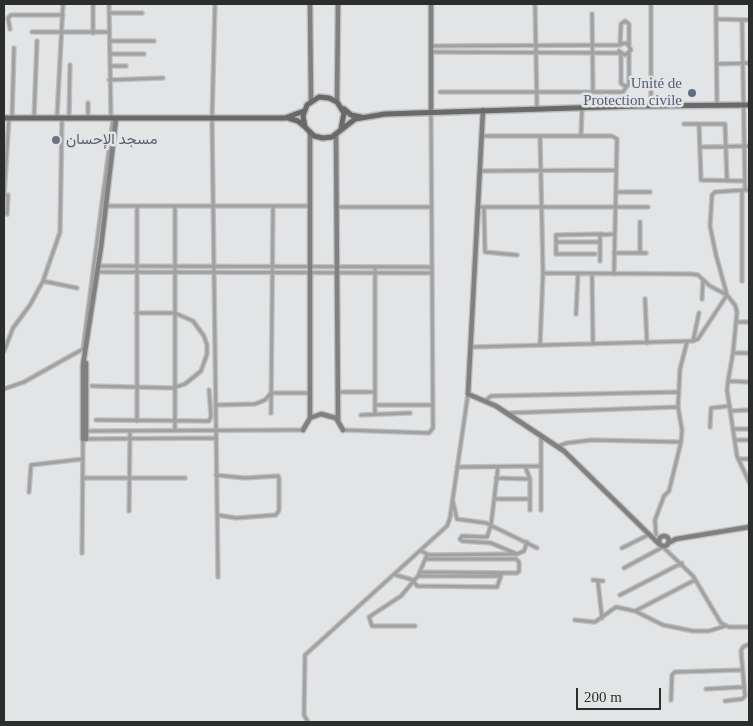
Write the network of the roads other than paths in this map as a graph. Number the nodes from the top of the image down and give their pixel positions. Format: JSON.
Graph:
{"nodes":[{"id":1,"x":63,"y":4,"type":"edge"},
{"id":2,"x":93,"y":4,"type":"edge"},
{"id":3,"x":109,"y":4,"type":"edge"},
{"id":4,"x":215,"y":4,"type":"edge"},
{"id":5,"x":310,"y":4,"type":"edge"},
{"id":6,"x":338,"y":4,"type":"edge"},
{"id":7,"x":431,"y":4,"type":"edge"},
{"id":8,"x":535,"y":4,"type":"edge"},
{"id":9,"x":650,"y":4,"type":"edge"},
{"id":10,"x":716,"y":4,"type":"edge"},
{"id":11,"x":109,"y":13,"type":"junction"},
{"id":12,"x":142,"y":13,"type":"dead end"},
{"id":13,"x":592,"y":14,"type":"dead end"},
{"id":14,"x":63,"y":15,"type":"junction"},
{"id":15,"x":716,"y":19,"type":"junction"},
{"id":16,"x":742,"y":20,"type":"junction"},
{"id":17,"x":749,"y":20,"type":"edge"},
{"id":18,"x":10,"y":29,"type":"dead end"},
{"id":19,"x":32,"y":32,"type":"dead end"},
{"id":20,"x":62,"y":32,"type":"junction"},
{"id":21,"x":109,"y":32,"type":"junction"},
{"id":22,"x":93,"y":33,"type":"junction"},
{"id":23,"x":37,"y":41,"type":"dead end"},
{"id":24,"x":110,"y":41,"type":"junction"},
{"id":25,"x":154,"y":41,"type":"dead end"},
{"id":26,"x":629,"y":44,"type":"junction"},
{"id":27,"x":620,"y":45,"type":"junction"},
{"id":28,"x":474,"y":47,"type":"junction"},
{"id":29,"x":14,"y":48,"type":"dead end"},
{"id":30,"x":431,"y":49,"type":"junction"},
{"id":31,"x":535,"y":49,"type":"junction"},
{"id":32,"x":592,"y":49,"type":"junction"},
{"id":33,"x":474,"y":52,"type":"junction"},
{"id":34,"x":620,"y":53,"type":"junction"},
{"id":35,"x":110,"y":54,"type":"junction"},
{"id":36,"x":144,"y":54,"type":"dead end"},
{"id":37,"x":629,"y":54,"type":"junction"},
{"id":38,"x":742,"y":63,"type":"junction"},
{"id":39,"x":749,"y":63,"type":"edge"},
{"id":40,"x":717,"y":64,"type":"junction"},
{"id":41,"x":70,"y":65,"type":"dead end"},
{"id":42,"x":110,"y":66,"type":"junction"},
{"id":43,"x":126,"y":66,"type":"dead end"},
{"id":44,"x":163,"y":78,"type":"dead end"},
{"id":45,"x":109,"y":80,"type":"junction"},
{"id":46,"x":627,"y":86,"type":"junction"},
{"id":47,"x":440,"y":92,"type":"dead end"},
{"id":48,"x":537,"y":92,"type":"junction"},
{"id":49,"x":593,"y":92,"type":"junction"},
{"id":50,"x":311,"y":101,"type":"junction"},
{"id":51,"x":337,"y":102,"type":"junction"},
{"id":52,"x":88,"y":103,"type":"dead end"},
{"id":53,"x":742,"y":105,"type":"junction"},
{"id":54,"x":749,"y":105,"type":"edge"},
{"id":55,"x":651,"y":106,"type":"junction"},
{"id":56,"x":718,"y":106,"type":"junction"},
{"id":57,"x":342,"y":107,"type":"junction"},
{"id":58,"x":582,"y":107,"type":"junction"},
{"id":59,"x":537,"y":108,"type":"junction"},
{"id":60,"x":304,"y":110,"type":"junction"},
{"id":61,"x":483,"y":110,"type":"junction"},
{"id":62,"x":431,"y":112,"type":"junction"},
{"id":63,"x":364,"y":117,"type":"junction"},
{"id":64,"x":8,"y":118,"type":"edge"},
{"id":65,"x":34,"y":118,"type":"junction"},
{"id":66,"x":59,"y":118,"type":"junction"},
{"id":67,"x":69,"y":118,"type":"junction"},
{"id":68,"x":88,"y":118,"type":"junction"},
{"id":69,"x":285,"y":118,"type":"junction"},
{"id":70,"x":115,"y":119,"type":"junction"},
{"id":71,"x":212,"y":119,"type":"junction"},
{"id":72,"x":684,"y":124,"type":"dead end"},
{"id":73,"x":699,"y":124,"type":"junction"},
{"id":74,"x":305,"y":127,"type":"junction"},
{"id":75,"x":341,"y":130,"type":"junction"},
{"id":76,"x":310,"y":133,"type":"junction"},
{"id":77,"x":336,"y":134,"type":"junction"},
{"id":78,"x":482,"y":136,"type":"junction"},
{"id":79,"x":540,"y":136,"type":"junction"},
{"id":80,"x":581,"y":136,"type":"junction"},
{"id":81,"x":744,"y":146,"type":"junction"},
{"id":82,"x":749,"y":146,"type":"edge"},
{"id":83,"x":726,"y":147,"type":"junction"},
{"id":84,"x":700,"y":148,"type":"junction"},
{"id":85,"x":541,"y":170,"type":"junction"},
{"id":86,"x":616,"y":170,"type":"junction"},
{"id":87,"x":480,"y":171,"type":"junction"},
{"id":88,"x":727,"y":181,"type":"junction"},
{"id":89,"x":744,"y":181,"type":"junction"},
{"id":90,"x":745,"y":190,"type":"edge"},
{"id":91,"x":616,"y":192,"type":"junction"},
{"id":92,"x":650,"y":192,"type":"dead end"},
{"id":93,"x":107,"y":206,"type":"junction"},
{"id":94,"x":137,"y":206,"type":"junction"},
{"id":95,"x":175,"y":206,"type":"junction"},
{"id":96,"x":213,"y":206,"type":"junction"},
{"id":97,"x":273,"y":206,"type":"junction"},
{"id":98,"x":309,"y":206,"type":"junction"},
{"id":99,"x":541,"y":206,"type":"junction"},
{"id":100,"x":337,"y":207,"type":"junction"},
{"id":101,"x":431,"y":207,"type":"junction"},
{"id":102,"x":481,"y":207,"type":"junction"},
{"id":103,"x":615,"y":207,"type":"junction"},
{"id":104,"x":648,"y":207,"type":"dead end"},
{"id":105,"x":7,"y":214,"type":"dead end"},
{"id":106,"x":640,"y":222,"type":"dead end"},
{"id":107,"x":602,"y":234,"type":"junction"},
{"id":108,"x":614,"y":234,"type":"junction"},
{"id":109,"x":556,"y":242,"type":"junction"},
{"id":110,"x":600,"y":242,"type":"junction"},
{"id":111,"x":614,"y":253,"type":"junction"},
{"id":112,"x":640,"y":253,"type":"junction"},
{"id":113,"x":646,"y":253,"type":"dead end"},
{"id":114,"x":595,"y":254,"type":"dead end"},
{"id":115,"x":516,"y":255,"type":"dead end"},
{"id":116,"x":600,"y":261,"type":"dead end"},
{"id":117,"x":137,"y":266,"type":"junction"},
{"id":118,"x":175,"y":267,"type":"junction"},
{"id":119,"x":214,"y":267,"type":"junction"},
{"id":120,"x":273,"y":267,"type":"junction"},
{"id":121,"x":375,"y":267,"type":"junction"},
{"id":122,"x":432,"y":267,"type":"junction"},
{"id":123,"x":99,"y":269,"type":"junction"},
{"id":124,"x":309,"y":270,"type":"junction"},
{"id":125,"x":337,"y":270,"type":"junction"},
{"id":126,"x":136,"y":272,"type":"junction"},
{"id":127,"x":174,"y":272,"type":"junction"},
{"id":128,"x":214,"y":272,"type":"junction"},
{"id":129,"x":273,"y":272,"type":"junction"},
{"id":130,"x":375,"y":273,"type":"junction"},
{"id":131,"x":432,"y":273,"type":"junction"},
{"id":132,"x":543,"y":274,"type":"junction"},
{"id":133,"x":578,"y":274,"type":"junction"},
{"id":134,"x":592,"y":274,"type":"junction"},
{"id":135,"x":614,"y":274,"type":"junction"},
{"id":136,"x":703,"y":279,"type":"junction"},
{"id":137,"x":43,"y":281,"type":"junction"},
{"id":138,"x":742,"y":281,"type":"dead end"},
{"id":139,"x":77,"y":288,"type":"dead end"},
{"id":140,"x":727,"y":295,"type":"junction"},
{"id":141,"x":645,"y":299,"type":"dead end"},
{"id":142,"x":702,"y":299,"type":"dead end"},
{"id":143,"x":136,"y":313,"type":"junction"},
{"id":144,"x":175,"y":313,"type":"junction"},
{"id":145,"x":699,"y":313,"type":"dead end"},
{"id":146,"x":576,"y":314,"type":"dead end"},
{"id":147,"x":736,"y":322,"type":"junction"},
{"id":148,"x":749,"y":322,"type":"edge"},
{"id":149,"x":693,"y":341,"type":"junction"},
{"id":150,"x":687,"y":342,"type":"junction"},
{"id":151,"x":647,"y":343,"type":"junction"},
{"id":152,"x":593,"y":344,"type":"junction"},
{"id":153,"x":540,"y":345,"type":"junction"},
{"id":154,"x":472,"y":347,"type":"junction"},
{"id":155,"x":4,"y":351,"type":"edge"},
{"id":156,"x":749,"y":353,"type":"edge"},
{"id":157,"x":733,"y":354,"type":"junction"},
{"id":158,"x":728,"y":382,"type":"junction"},
{"id":159,"x":749,"y":382,"type":"edge"},
{"id":160,"x":92,"y":386,"type":"dead end"},
{"id":161,"x":137,"y":387,"type":"junction"},
{"id":162,"x":175,"y":388,"type":"junction"},
{"id":163,"x":4,"y":389,"type":"edge"},
{"id":164,"x":210,"y":390,"type":"dead end"},
{"id":165,"x":337,"y":392,"type":"junction"},
{"id":166,"x":374,"y":392,"type":"junction"},
{"id":167,"x":679,"y":392,"type":"junction"},
{"id":168,"x":271,"y":393,"type":"junction"},
{"id":169,"x":310,"y":393,"type":"junction"},
{"id":170,"x":468,"y":394,"type":"junction"},
{"id":171,"x":485,"y":401,"type":"junction"},
{"id":172,"x":216,"y":405,"type":"junction"},
{"id":173,"x":374,"y":405,"type":"junction"},
{"id":174,"x":432,"y":405,"type":"junction"},
{"id":175,"x":678,"y":407,"type":"junction"},
{"id":176,"x":730,"y":408,"type":"junction"},
{"id":177,"x":749,"y":410,"type":"edge"},
{"id":178,"x":271,"y":413,"type":"dead end"},
{"id":179,"x":410,"y":413,"type":"dead end"},
{"id":180,"x":507,"y":413,"type":"junction"},
{"id":181,"x":374,"y":414,"type":"junction"},
{"id":182,"x":362,"y":415,"type":"dead end"},
{"id":183,"x":310,"y":418,"type":"junction"},
{"id":184,"x":96,"y":420,"type":"dead end"},
{"id":185,"x":338,"y":420,"type":"junction"},
{"id":186,"x":137,"y":421,"type":"junction"},
{"id":187,"x":175,"y":422,"type":"junction"},
{"id":188,"x":710,"y":427,"type":"dead end"},
{"id":189,"x":733,"y":429,"type":"junction"},
{"id":190,"x":749,"y":429,"type":"edge"},
{"id":191,"x":216,"y":430,"type":"junction"},
{"id":192,"x":303,"y":430,"type":"joint"},
{"id":193,"x":343,"y":430,"type":"joint"},
{"id":194,"x":84,"y":431,"type":"junction"},
{"id":195,"x":175,"y":431,"type":"junction"},
{"id":196,"x":130,"y":432,"type":"junction"},
{"id":197,"x":540,"y":435,"type":"junction"},
{"id":198,"x":216,"y":438,"type":"junction"},
{"id":199,"x":84,"y":439,"type":"junction"},
{"id":200,"x":130,"y":439,"type":"junction"},
{"id":201,"x":735,"y":440,"type":"junction"},
{"id":202,"x":749,"y":440,"type":"edge"},
{"id":203,"x":681,"y":442,"type":"junction"},
{"id":204,"x":557,"y":447,"type":"junction"},
{"id":205,"x":83,"y":459,"type":"junction"},
{"id":206,"x":738,"y":459,"type":"junction"},
{"id":207,"x":749,"y":459,"type":"edge"},
{"id":208,"x":498,"y":466,"type":"junction"},
{"id":209,"x":525,"y":466,"type":"junction"},
{"id":210,"x":541,"y":466,"type":"junction"},
{"id":211,"x":457,"y":467,"type":"junction"},
{"id":212,"x":216,"y":475,"type":"junction"},
{"id":213,"x":83,"y":478,"type":"junction"},
{"id":214,"x":130,"y":478,"type":"junction"},
{"id":215,"x":185,"y":478,"type":"dead end"},
{"id":216,"x":496,"y":478,"type":"junction"},
{"id":217,"x":530,"y":479,"type":"junction"},
{"id":218,"x":749,"y":482,"type":"edge"},
{"id":219,"x":29,"y":492,"type":"dead end"},
{"id":220,"x":494,"y":499,"type":"junction"},
{"id":221,"x":530,"y":499,"type":"junction"},
{"id":222,"x":452,"y":501,"type":"junction"},
{"id":223,"x":530,"y":510,"type":"dead end"},
{"id":224,"x":541,"y":510,"type":"dead end"},
{"id":225,"x":129,"y":512,"type":"dead end"},
{"id":226,"x":217,"y":515,"type":"junction"},
{"id":227,"x":491,"y":525,"type":"junction"},
{"id":228,"x":749,"y":527,"type":"edge"},
{"id":229,"x":648,"y":533,"type":"junction"},
{"id":230,"x":656,"y":536,"type":"junction"},
{"id":231,"x":664,"y":537,"type":"junction"},
{"id":232,"x":676,"y":539,"type":"junction"},
{"id":233,"x":527,"y":542,"type":"junction"},
{"id":234,"x":664,"y":545,"type":"junction"},
{"id":235,"x":537,"y":548,"type":"dead end"},
{"id":236,"x":622,"y":548,"type":"dead end"},
{"id":237,"x":420,"y":551,"type":"junction"},
{"id":238,"x":82,"y":553,"type":"dead end"},
{"id":239,"x":517,"y":554,"type":"junction"},
{"id":240,"x":426,"y":557,"type":"junction"},
{"id":241,"x":682,"y":563,"type":"junction"},
{"id":242,"x":624,"y":568,"type":"dead end"},
{"id":243,"x":420,"y":572,"type":"junction"},
{"id":244,"x":395,"y":574,"type":"junction"},
{"id":245,"x":502,"y":575,"type":"junction"},
{"id":246,"x":418,"y":576,"type":"junction"},
{"id":247,"x":218,"y":577,"type":"dead end"},
{"id":248,"x":413,"y":580,"type":"junction"},
{"id":249,"x":593,"y":580,"type":"dead end"},
{"id":250,"x":696,"y":580,"type":"junction"},
{"id":251,"x":598,"y":582,"type":"junction"},
{"id":252,"x":603,"y":582,"type":"dead end"},
{"id":253,"x":620,"y":595,"type":"dead end"},
{"id":254,"x":635,"y":611,"type":"junction"},
{"id":255,"x":602,"y":618,"type":"junction"},
{"id":256,"x":575,"y":620,"type":"dead end"},
{"id":257,"x":416,"y":626,"type":"dead end"},
{"id":258,"x":724,"y":626,"type":"junction"},
{"id":259,"x":749,"y":627,"type":"edge"},
{"id":260,"x":749,"y":644,"type":"edge"},
{"id":261,"x":741,"y":670,"type":"junction"},
{"id":262,"x":744,"y":687,"type":"junction"},
{"id":263,"x":706,"y":689,"type":"dead end"},
{"id":264,"x":671,"y":700,"type":"dead end"},
{"id":265,"x":725,"y":701,"type":"dead end"},
{"id":266,"x":308,"y":722,"type":"edge"}],
"edges":[{"from":1,"to":14,"type":"street"},
{"from":2,"to":22,"type":"street"},
{"from":3,"to":11,"type":"street"},
{"from":4,"to":71,"type":"street"},
{"from":5,"to":50,"type":"street"},
{"from":6,"to":51,"type":"street"},
{"from":7,"to":30,"type":"street"},
{"from":8,"to":31,"type":"street"},
{"from":9,"to":55,"type":"street"},
{"from":10,"to":15,"type":"street"},
{"from":11,"to":12,"type":"street"},
{"from":11,"to":21,"type":"street"},
{"from":13,"to":32,"type":"street"},
{"from":14,"to":18,"type":"street"},
{"from":14,"to":20,"type":"street"},
{"from":15,"to":16,"type":"street"},
{"from":15,"to":40,"type":"street"},
{"from":16,"to":17,"type":"street"},
{"from":16,"to":38,"type":"street"},
{"from":19,"to":20,"type":"street"},
{"from":20,"to":22,"type":"street"},
{"from":20,"to":66,"type":"street"},
{"from":21,"to":22,"type":"street"},
{"from":21,"to":24,"type":"street"},
{"from":23,"to":65,"type":"street"},
{"from":24,"to":25,"type":"street"},
{"from":24,"to":35,"type":"street"},
{"from":26,"to":27,"type":"street"},
{"from":26,"to":27,"type":"street"},
{"from":26,"to":37,"type":"street"},
{"from":27,"to":32,"type":"street"},
{"from":27,"to":34,"type":"street"},
{"from":28,"to":30,"type":"street"},
{"from":28,"to":31,"type":"street"},
{"from":28,"to":33,"type":"street"},
{"from":29,"to":64,"type":"street"},
{"from":30,"to":33,"type":"street"},
{"from":30,"to":62,"type":"street"},
{"from":31,"to":32,"type":"street"},
{"from":31,"to":33,"type":"street"},
{"from":31,"to":48,"type":"street"},
{"from":32,"to":34,"type":"street"},
{"from":32,"to":49,"type":"street"},
{"from":34,"to":37,"type":"street"},
{"from":34,"to":46,"type":"street"},
{"from":35,"to":36,"type":"street"},
{"from":35,"to":42,"type":"street"},
{"from":37,"to":46,"type":"street"},
{"from":38,"to":39,"type":"street"},
{"from":38,"to":40,"type":"street"},
{"from":38,"to":53,"type":"street"},
{"from":40,"to":56,"type":"street"},
{"from":41,"to":67,"type":"street"},
{"from":42,"to":43,"type":"street"},
{"from":42,"to":45,"type":"street"},
{"from":44,"to":45,"type":"street"},
{"from":45,"to":70,"type":"street"},
{"from":46,"to":49,"type":"street"},
{"from":47,"to":48,"type":"street"},
{"from":48,"to":49,"type":"street"},
{"from":48,"to":59,"type":"street"},
{"from":50,"to":51,"type":"main road"},
{"from":50,"to":60,"type":"main road"},
{"from":51,"to":57,"type":"main road"},
{"from":52,"to":68,"type":"street"},
{"from":53,"to":54,"type":"main road"},
{"from":53,"to":56,"type":"main road"},
{"from":53,"to":81,"type":"street"},
{"from":55,"to":56,"type":"main road"},
{"from":55,"to":58,"type":"main road"},
{"from":57,"to":63,"type":"main road"},
{"from":57,"to":75,"type":"main road"},
{"from":58,"to":59,"type":"main road"},
{"from":58,"to":80,"type":"street"},
{"from":59,"to":61,"type":"main road"},
{"from":60,"to":69,"type":"main road"},
{"from":60,"to":74,"type":"main road"},
{"from":61,"to":62,"type":"main road"},
{"from":61,"to":78,"type":"street"},
{"from":62,"to":63,"type":"main road"},
{"from":62,"to":101,"type":"street"},
{"from":63,"to":75,"type":"main road"},
{"from":64,"to":65,"type":"main road"},
{"from":64,"to":105,"type":"street"},
{"from":65,"to":66,"type":"main road"},
{"from":66,"to":67,"type":"main road"},
{"from":66,"to":137,"type":"street"},
{"from":67,"to":68,"type":"main road"},
{"from":68,"to":70,"type":"main road"},
{"from":69,"to":71,"type":"main road"},
{"from":69,"to":74,"type":"main road"},
{"from":70,"to":71,"type":"main road"},
{"from":70,"to":93,"type":"street"},
{"from":70,"to":163,"type":"street"},
{"from":71,"to":96,"type":"street"},
{"from":72,"to":73,"type":"street"},
{"from":73,"to":83,"type":"street"},
{"from":73,"to":84,"type":"street"},
{"from":74,"to":76,"type":"main road"},
{"from":75,"to":77,"type":"main road"},
{"from":76,"to":77,"type":"main road"},
{"from":76,"to":98,"type":"street"},
{"from":77,"to":100,"type":"street"},
{"from":78,"to":79,"type":"street"},
{"from":78,"to":87,"type":"street"},
{"from":79,"to":80,"type":"street"},
{"from":79,"to":85,"type":"street"},
{"from":80,"to":86,"type":"street"},
{"from":81,"to":82,"type":"street"},
{"from":81,"to":83,"type":"street"},
{"from":81,"to":89,"type":"street"},
{"from":83,"to":84,"type":"street"},
{"from":83,"to":88,"type":"street"},
{"from":84,"to":88,"type":"street"},
{"from":85,"to":86,"type":"street"},
{"from":85,"to":87,"type":"street"},
{"from":85,"to":99,"type":"street"},
{"from":86,"to":91,"type":"street"},
{"from":87,"to":102,"type":"street"},
{"from":88,"to":89,"type":"street"},
{"from":89,"to":90,"type":"street"},
{"from":90,"to":138,"type":"street"},
{"from":90,"to":140,"type":"street"},
{"from":91,"to":92,"type":"street"},
{"from":91,"to":103,"type":"street"},
{"from":93,"to":94,"type":"street"},
{"from":93,"to":123,"type":"street"},
{"from":94,"to":95,"type":"street"},
{"from":94,"to":117,"type":"street"},
{"from":95,"to":96,"type":"street"},
{"from":95,"to":118,"type":"street"},
{"from":96,"to":97,"type":"street"},
{"from":96,"to":119,"type":"street"},
{"from":97,"to":98,"type":"street"},
{"from":97,"to":120,"type":"street"},
{"from":98,"to":124,"type":"street"},
{"from":99,"to":102,"type":"street"},
{"from":99,"to":103,"type":"street"},
{"from":99,"to":132,"type":"street"},
{"from":100,"to":101,"type":"street"},
{"from":100,"to":125,"type":"street"},
{"from":101,"to":122,"type":"street"},
{"from":102,"to":115,"type":"street"},
{"from":102,"to":154,"type":"street"},
{"from":103,"to":104,"type":"street"},
{"from":103,"to":108,"type":"street"},
{"from":106,"to":112,"type":"street"},
{"from":107,"to":108,"type":"street"},
{"from":107,"to":109,"type":"street"},
{"from":107,"to":110,"type":"street"},
{"from":108,"to":111,"type":"street"},
{"from":109,"to":110,"type":"street"},
{"from":109,"to":114,"type":"street"},
{"from":110,"to":116,"type":"street"},
{"from":111,"to":112,"type":"street"},
{"from":111,"to":135,"type":"street"},
{"from":112,"to":113,"type":"street"},
{"from":117,"to":118,"type":"street"},
{"from":117,"to":123,"type":"street"},
{"from":117,"to":126,"type":"street"},
{"from":118,"to":119,"type":"street"},
{"from":118,"to":127,"type":"street"},
{"from":119,"to":120,"type":"street"},
{"from":119,"to":128,"type":"street"},
{"from":120,"to":124,"type":"street"},
{"from":120,"to":129,"type":"street"},
{"from":121,"to":122,"type":"street"},
{"from":121,"to":125,"type":"street"},
{"from":121,"to":130,"type":"street"},
{"from":122,"to":131,"type":"street"},
{"from":123,"to":126,"type":"street"},
{"from":123,"to":194,"type":"street"},
{"from":124,"to":125,"type":"street"},
{"from":124,"to":129,"type":"street"},
{"from":124,"to":169,"type":"street"},
{"from":125,"to":130,"type":"street"},
{"from":125,"to":165,"type":"street"},
{"from":126,"to":127,"type":"street"},
{"from":126,"to":143,"type":"street"},
{"from":127,"to":128,"type":"street"},
{"from":127,"to":144,"type":"street"},
{"from":128,"to":129,"type":"street"},
{"from":128,"to":172,"type":"street"},
{"from":129,"to":168,"type":"street"},
{"from":130,"to":131,"type":"street"},
{"from":130,"to":166,"type":"street"},
{"from":131,"to":174,"type":"street"},
{"from":132,"to":133,"type":"street"},
{"from":132,"to":153,"type":"street"},
{"from":133,"to":134,"type":"street"},
{"from":133,"to":146,"type":"street"},
{"from":134,"to":135,"type":"street"},
{"from":134,"to":152,"type":"street"},
{"from":135,"to":136,"type":"street"},
{"from":136,"to":140,"type":"street"},
{"from":136,"to":142,"type":"street"},
{"from":137,"to":139,"type":"street"},
{"from":137,"to":155,"type":"street"},
{"from":140,"to":147,"type":"street"},
{"from":140,"to":149,"type":"street"},
{"from":141,"to":151,"type":"street"},
{"from":143,"to":144,"type":"street"},
{"from":143,"to":161,"type":"street"},
{"from":144,"to":162,"type":"street"},
{"from":144,"to":162,"type":"street"},
{"from":145,"to":149,"type":"street"},
{"from":147,"to":148,"type":"street"},
{"from":147,"to":157,"type":"street"},
{"from":149,"to":150,"type":"street"},
{"from":150,"to":151,"type":"street"},
{"from":150,"to":167,"type":"street"},
{"from":151,"to":152,"type":"street"},
{"from":152,"to":153,"type":"street"},
{"from":153,"to":154,"type":"street"},
{"from":154,"to":170,"type":"street"},
{"from":156,"to":157,"type":"street"},
{"from":157,"to":158,"type":"street"},
{"from":158,"to":159,"type":"street"},
{"from":158,"to":176,"type":"street"},
{"from":160,"to":161,"type":"street"},
{"from":161,"to":162,"type":"street"},
{"from":161,"to":186,"type":"street"},
{"from":162,"to":187,"type":"street"},
{"from":164,"to":187,"type":"street"},
{"from":165,"to":166,"type":"street"},
{"from":165,"to":185,"type":"street"},
{"from":166,"to":173,"type":"street"},
{"from":167,"to":171,"type":"street"},
{"from":167,"to":175,"type":"street"},
{"from":168,"to":169,"type":"street"},
{"from":168,"to":172,"type":"street"},
{"from":168,"to":178,"type":"street"},
{"from":169,"to":183,"type":"street"},
{"from":170,"to":171,"type":"street"},
{"from":170,"to":211,"type":"street"},
{"from":171,"to":180,"type":"street"},
{"from":172,"to":191,"type":"street"},
{"from":173,"to":174,"type":"street"},
{"from":173,"to":181,"type":"street"},
{"from":174,"to":193,"type":"street"},
{"from":175,"to":180,"type":"street"},
{"from":175,"to":203,"type":"street"},
{"from":176,"to":177,"type":"street"},
{"from":176,"to":188,"type":"street"},
{"from":176,"to":189,"type":"street"},
{"from":179,"to":181,"type":"street"},
{"from":180,"to":197,"type":"street"},
{"from":181,"to":182,"type":"street"},
{"from":183,"to":185,"type":"street"},
{"from":183,"to":192,"type":"street"},
{"from":184,"to":186,"type":"street"},
{"from":185,"to":193,"type":"street"},
{"from":186,"to":187,"type":"street"},
{"from":187,"to":195,"type":"street"},
{"from":189,"to":190,"type":"street"},
{"from":189,"to":201,"type":"street"},
{"from":191,"to":192,"type":"street"},
{"from":191,"to":195,"type":"street"},
{"from":191,"to":198,"type":"street"},
{"from":194,"to":196,"type":"street"},
{"from":194,"to":199,"type":"street"},
{"from":195,"to":196,"type":"street"},
{"from":196,"to":200,"type":"street"},
{"from":197,"to":204,"type":"street"},
{"from":197,"to":210,"type":"street"},
{"from":198,"to":200,"type":"street"},
{"from":198,"to":212,"type":"street"},
{"from":199,"to":200,"type":"street"},
{"from":199,"to":205,"type":"street"},
{"from":200,"to":214,"type":"street"},
{"from":201,"to":202,"type":"street"},
{"from":201,"to":206,"type":"street"},
{"from":203,"to":204,"type":"street"},
{"from":203,"to":230,"type":"street"},
{"from":204,"to":229,"type":"street"},
{"from":205,"to":213,"type":"street"},
{"from":205,"to":219,"type":"street"},
{"from":206,"to":207,"type":"street"},
{"from":206,"to":218,"type":"street"},
{"from":208,"to":209,"type":"street"},
{"from":208,"to":211,"type":"street"},
{"from":208,"to":216,"type":"street"},
{"from":209,"to":210,"type":"street"},
{"from":209,"to":217,"type":"street"},
{"from":210,"to":224,"type":"street"},
{"from":211,"to":222,"type":"street"},
{"from":212,"to":226,"type":"street"},
{"from":212,"to":226,"type":"street"},
{"from":213,"to":214,"type":"street"},
{"from":213,"to":238,"type":"street"},
{"from":214,"to":215,"type":"street"},
{"from":214,"to":225,"type":"street"},
{"from":216,"to":217,"type":"street"},
{"from":216,"to":220,"type":"street"},
{"from":217,"to":221,"type":"street"},
{"from":220,"to":221,"type":"street"},
{"from":220,"to":227,"type":"street"},
{"from":221,"to":223,"type":"street"},
{"from":222,"to":227,"type":"street"},
{"from":222,"to":237,"type":"street"},
{"from":226,"to":247,"type":"street"},
{"from":227,"to":233,"type":"street"},
{"from":227,"to":239,"type":"street"},
{"from":228,"to":232,"type":"street"},
{"from":229,"to":230,"type":"street"},
{"from":229,"to":234,"type":"street"},
{"from":229,"to":236,"type":"street"},
{"from":230,"to":231,"type":"street"},
{"from":231,"to":232,"type":"street"},
{"from":231,"to":234,"type":"street"},
{"from":231,"to":234,"type":"street"},
{"from":232,"to":234,"type":"street"},
{"from":233,"to":235,"type":"street"},
{"from":233,"to":239,"type":"street"},
{"from":234,"to":241,"type":"street"},
{"from":234,"to":242,"type":"street"},
{"from":237,"to":240,"type":"street"},
{"from":237,"to":244,"type":"street"},
{"from":239,"to":240,"type":"street"},
{"from":240,"to":243,"type":"street"},
{"from":240,"to":245,"type":"street"},
{"from":241,"to":250,"type":"street"},
{"from":241,"to":253,"type":"street"},
{"from":243,"to":245,"type":"street"},
{"from":243,"to":246,"type":"street"},
{"from":244,"to":248,"type":"street"},
{"from":244,"to":266,"type":"street"},
{"from":245,"to":246,"type":"street"},
{"from":245,"to":248,"type":"street"},
{"from":246,"to":248,"type":"street"},
{"from":248,"to":257,"type":"street"},
{"from":249,"to":251,"type":"street"},
{"from":250,"to":254,"type":"street"},
{"from":250,"to":258,"type":"street"},
{"from":251,"to":252,"type":"street"},
{"from":251,"to":255,"type":"street"},
{"from":254,"to":255,"type":"street"},
{"from":254,"to":258,"type":"street"},
{"from":255,"to":256,"type":"street"},
{"from":258,"to":259,"type":"street"},
{"from":260,"to":261,"type":"street"},
{"from":261,"to":262,"type":"street"},
{"from":261,"to":264,"type":"street"},
{"from":262,"to":263,"type":"street"},
{"from":262,"to":265,"type":"street"}]}
